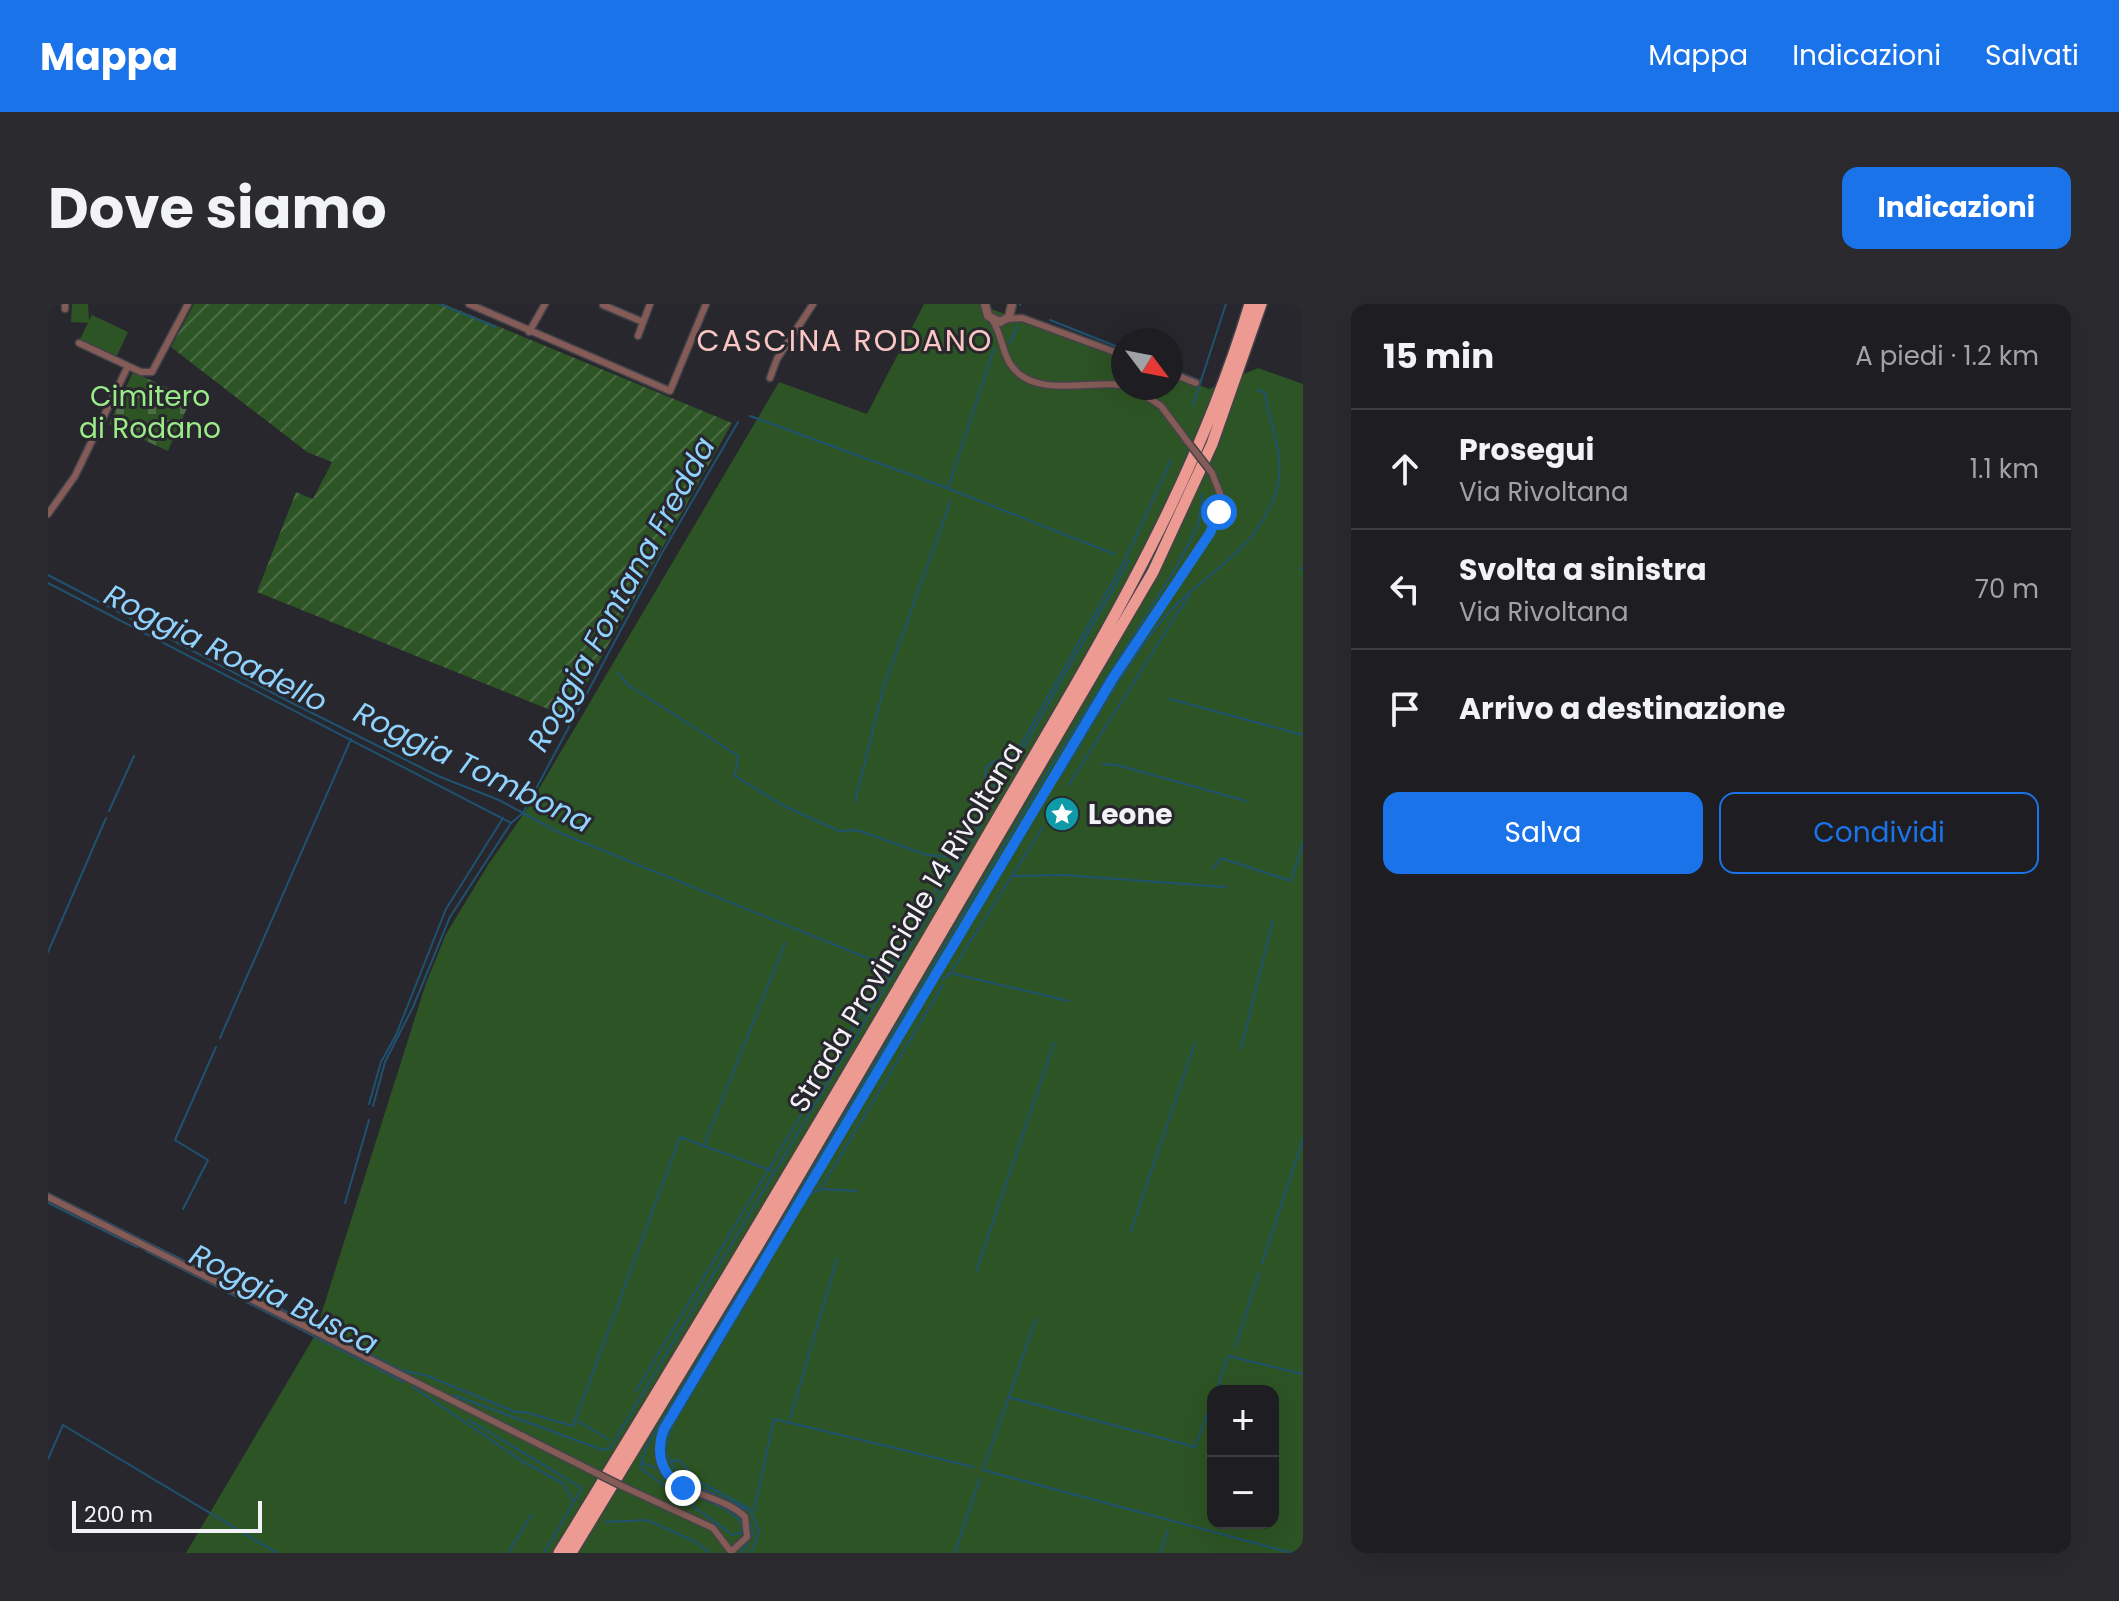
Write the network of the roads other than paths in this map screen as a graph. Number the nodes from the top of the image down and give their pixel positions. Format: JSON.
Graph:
{"nodes":[{"id":1,"x":188,"y":304,"type":"edge"},
{"id":2,"x":469,"y":304,"type":"edge"},
{"id":3,"x":545,"y":304,"type":"edge"},
{"id":4,"x":650,"y":304,"type":"edge"},
{"id":5,"x":706,"y":304,"type":"edge"},
{"id":6,"x":813,"y":304,"type":"edge"},
{"id":7,"x":1242,"y":304,"type":"edge"},
{"id":8,"x":1250,"y":304,"type":"edge"},
{"id":9,"x":1263,"y":304,"type":"edge"},
{"id":10,"x":603,"y":305,"type":"edge"},
{"id":11,"x":984,"y":305,"type":"edge"},
{"id":12,"x":1012,"y":306,"type":"edge"},
{"id":13,"x":483,"y":307,"type":"edge"},
{"id":14,"x":1022,"y":318,"type":"junction"},
{"id":15,"x":1006,"y":319,"type":"junction"},
{"id":16,"x":993,"y":321,"type":"junction"},
{"id":17,"x":643,"y":322,"type":"junction"},
{"id":18,"x":529,"y":332,"type":"junction"},
{"id":19,"x":1000,"y":333,"type":"junction"},
{"id":20,"x":638,"y":336,"type":"dead end"},
{"id":21,"x":79,"y":343,"type":"dead end"},
{"id":22,"x":1111,"y":351,"type":"edge"},
{"id":23,"x":128,"y":366,"type":"junction"},
{"id":24,"x":770,"y":378,"type":"dead end"},
{"id":25,"x":1183,"y":378,"type":"edge"},
{"id":26,"x":1196,"y":383,"type":"dead end"},
{"id":27,"x":1111,"y":385,"type":"edge"},
{"id":28,"x":1153,"y":400,"type":"edge"},
{"id":29,"x":48,"y":514,"type":"edge"},
{"id":30,"x":1074,"y":690,"type":"junction"},
{"id":31,"x":48,"y":1197,"type":"edge"},
{"id":32,"x":732,"y":1552,"type":"edge"},
{"id":33,"x":559,"y":1553,"type":"edge"},
{"id":34,"x":571,"y":1553,"type":"edge"}],
"edges":[{"from":1,"to":23,"type":"street"},
{"from":2,"to":13,"type":"street"},
{"from":3,"to":18,"type":"street"},
{"from":4,"to":17,"type":"street"},
{"from":5,"to":18,"type":"street"},
{"from":6,"to":24,"type":"street"},
{"from":7,"to":30,"type":"highway"},
{"from":8,"to":30,"type":"highway","name":"Strada Provinciale 14 Rivoltana"},
{"from":9,"to":34,"type":"highway","name":"Strada Provinciale 14 Rivoltana"},
{"from":10,"to":17,"type":"street"},
{"from":11,"to":16,"type":"street"},
{"from":12,"to":14,"type":"street"},
{"from":12,"to":15,"type":"street"},
{"from":13,"to":18,"type":"street"},
{"from":14,"to":15,"type":"street"},
{"from":14,"to":22,"type":"street"},
{"from":15,"to":16,"type":"street"},
{"from":15,"to":19,"type":"street"},
{"from":16,"to":19,"type":"street"},
{"from":17,"to":20,"type":"street"},
{"from":19,"to":27,"type":"street"},
{"from":21,"to":23,"type":"street"},
{"from":23,"to":29,"type":"street"},
{"from":25,"to":26,"type":"street"},
{"from":28,"to":32,"type":"street","bridge":true},
{"from":30,"to":33,"type":"highway","name":"Strada Provinciale 14 Rivoltana"},
{"from":31,"to":32,"type":"street","bridge":true}]}
